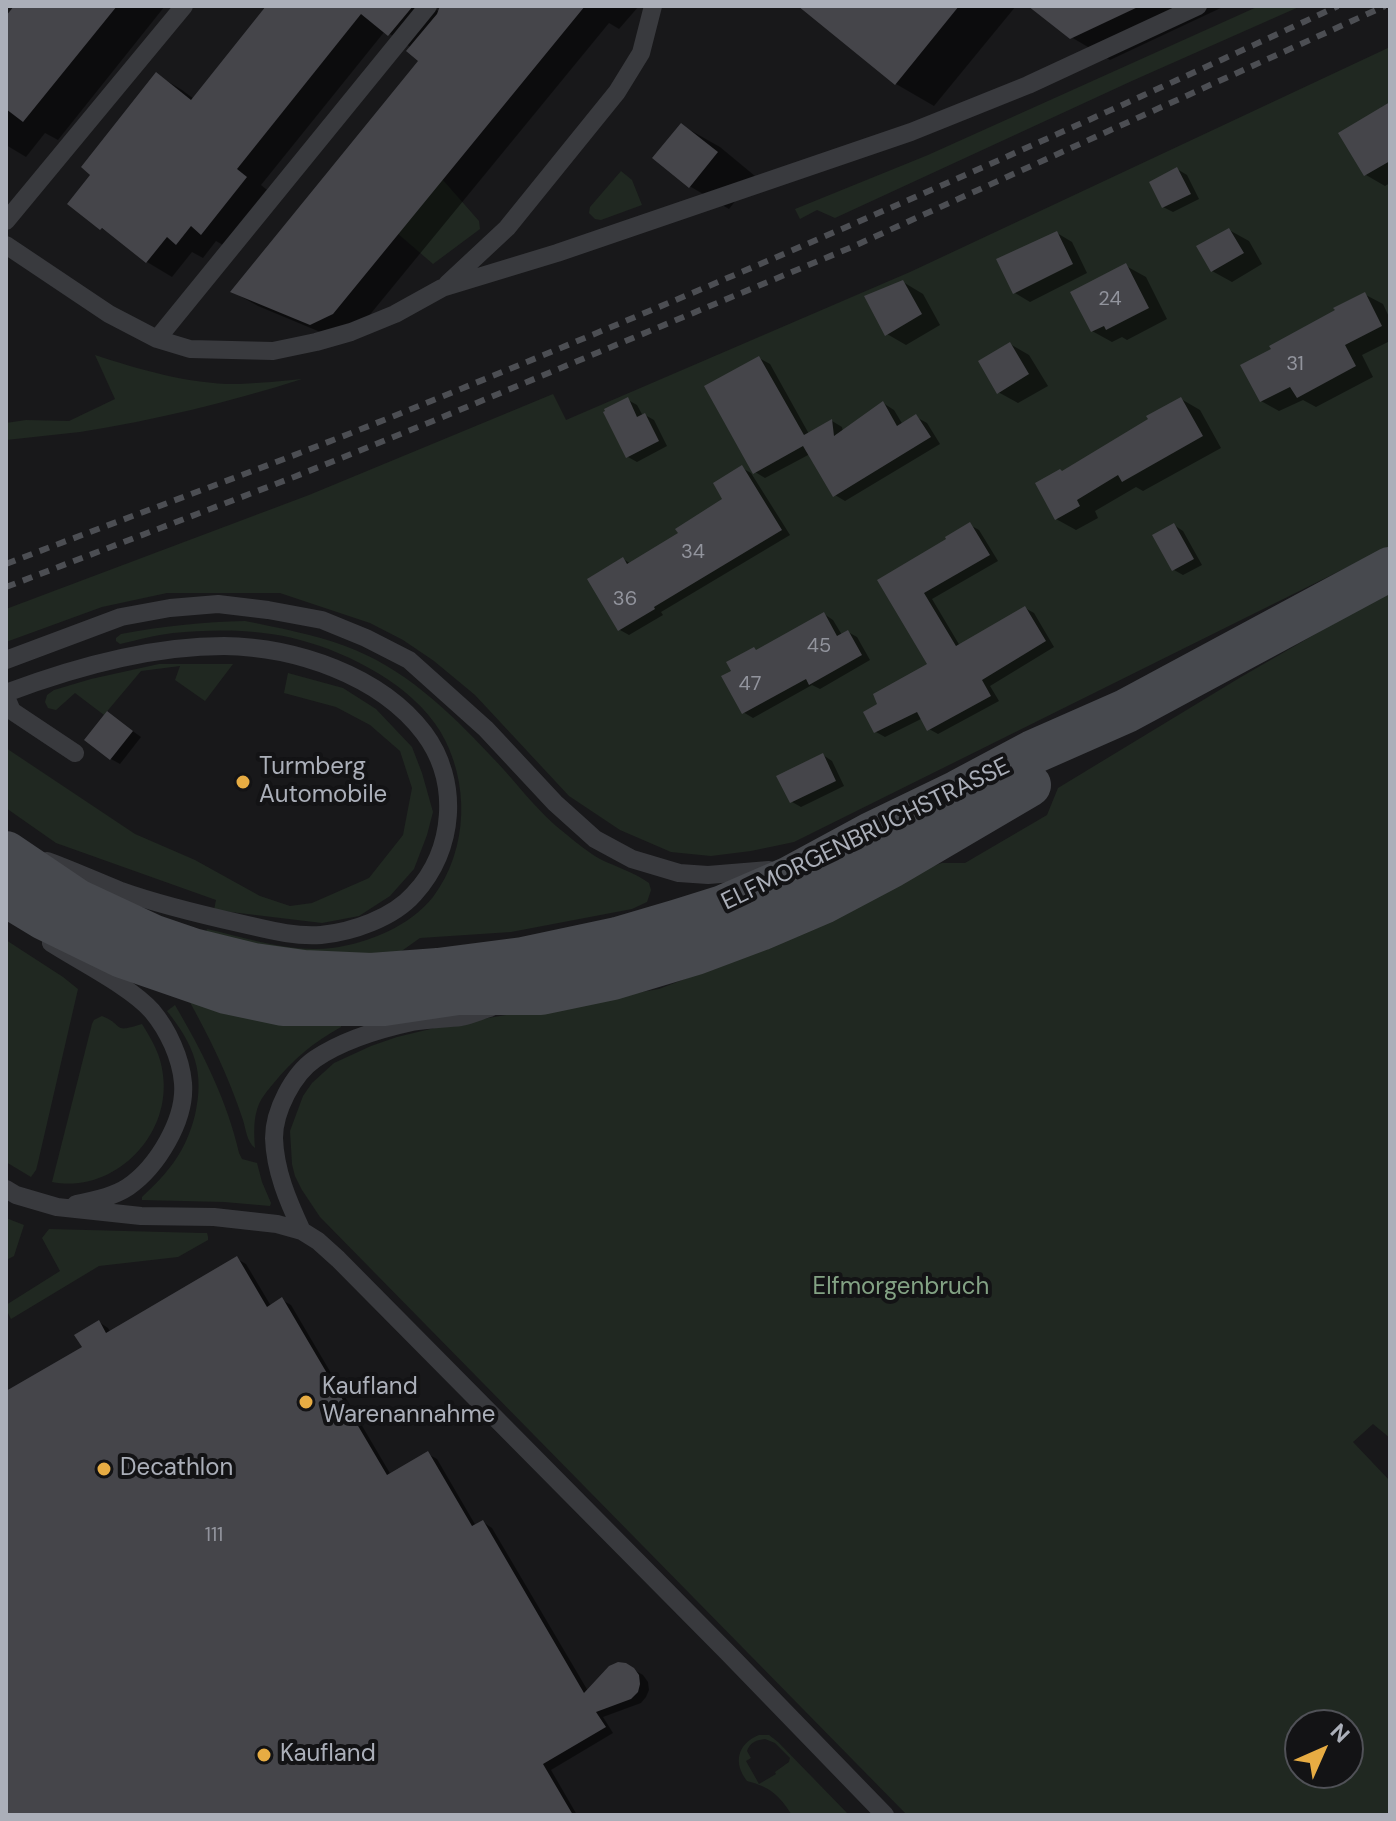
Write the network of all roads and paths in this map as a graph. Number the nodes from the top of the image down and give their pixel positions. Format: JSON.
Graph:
{"nodes":[{"id":1,"x":184,"y":6,"type":"edge"},
{"id":2,"x":428,"y":6,"type":"edge"},
{"id":3,"x":653,"y":6,"type":"edge"},
{"id":4,"x":1198,"y":6,"type":"edge"},
{"id":5,"x":6,"y":221,"type":"edge"},
{"id":6,"x":6,"y":245,"type":"edge"},
{"id":7,"x":442,"y":288,"type":"junction"},
{"id":8,"x":157,"y":339,"type":"junction"},
{"id":9,"x":1390,"y":569,"type":"edge"},
{"id":10,"x":6,"y":660,"type":"edge"},
{"id":11,"x":6,"y":695,"type":"edge"},
{"id":12,"x":1126,"y":711,"type":"junction"},
{"id":13,"x":75,"y":753,"type":"dead end"},
{"id":14,"x":6,"y":846,"type":"edge"},
{"id":15,"x":6,"y":853,"type":"edge"},
{"id":16,"x":813,"y":866,"type":"junction"},
{"id":17,"x":6,"y":895,"type":"edge"},
{"id":18,"x":39,"y":936,"type":"dead end"},
{"id":19,"x":541,"y":993,"type":"junction"},
{"id":20,"x":6,"y":1189,"type":"edge"},
{"id":21,"x":57,"y":1207,"type":"junction"},
{"id":22,"x":302,"y":1231,"type":"junction"},
{"id":23,"x":885,"y":1815,"type":"edge"}],
"edges":[{"from":1,"to":5,"type":"lane"},
{"from":2,"to":8,"type":"lane"},
{"from":3,"to":7,"type":"lane"},
{"from":4,"to":7,"type":"lane"},
{"from":6,"to":8,"type":"lane"},
{"from":7,"to":8,"type":"lane"},
{"from":9,"to":12,"type":"main road","name":"ELFMORGENBRUCHSTRASSE"},
{"from":10,"to":16,"type":"lane"},
{"from":11,"to":13,"type":"lane"},
{"from":11,"to":14,"type":"lane"},
{"from":12,"to":16,"type":"main road","name":"ELFMORGENBRUCHSTRASSE"},
{"from":12,"to":19,"type":"main road","name":"ELFMORGENBRUCHSTRASSE"},
{"from":15,"to":16,"type":"main road","name":"ELFMORGENBRUCHSTRASSE"},
{"from":17,"to":19,"type":"main road","name":"ELFMORGENBRUCHSTRASSE"},
{"from":18,"to":21,"type":"lane"},
{"from":19,"to":22,"type":"lane"},
{"from":20,"to":21,"type":"lane"},
{"from":21,"to":22,"type":"lane"},
{"from":22,"to":23,"type":"lane"}]}
